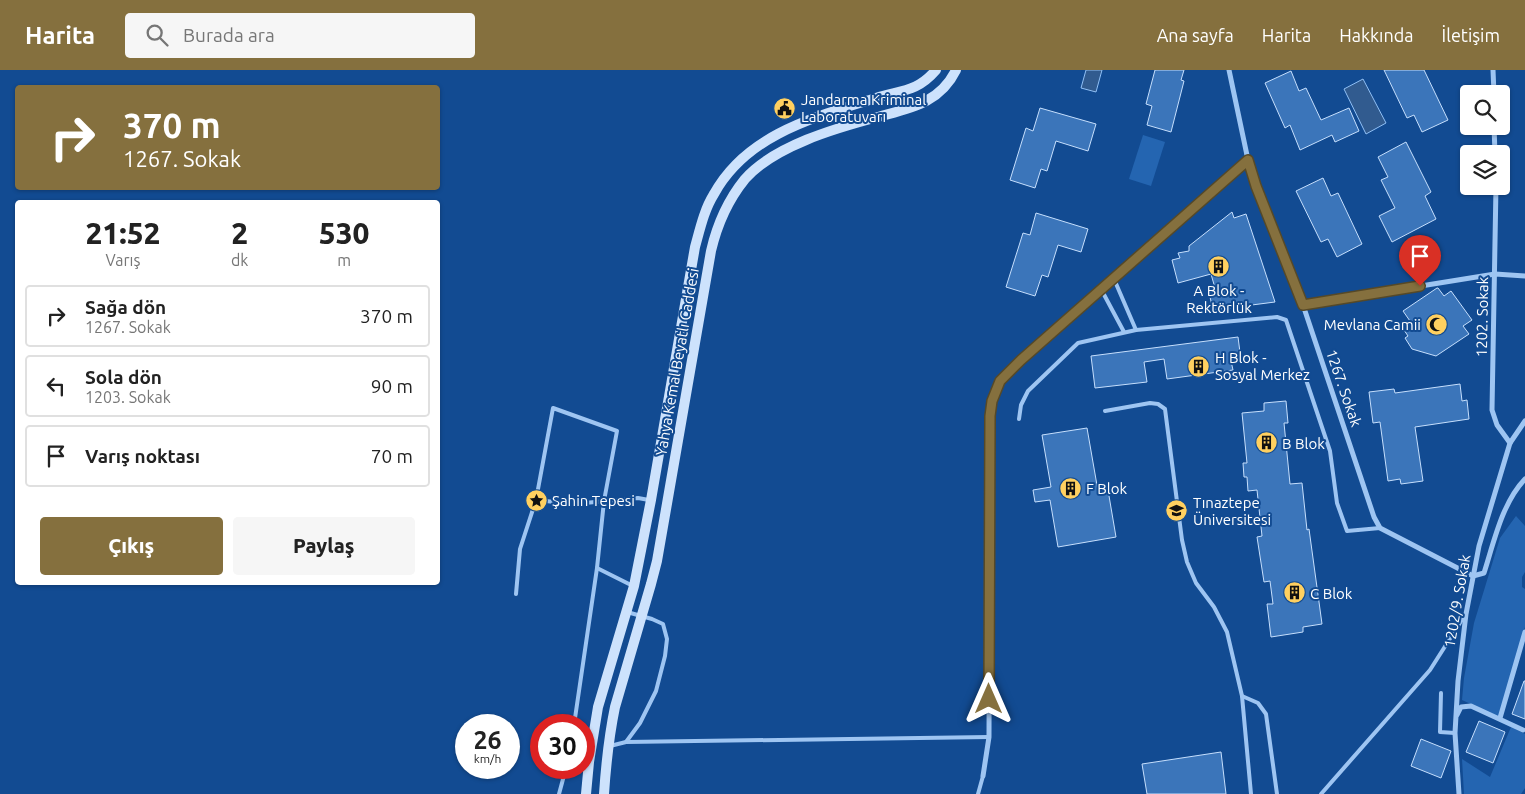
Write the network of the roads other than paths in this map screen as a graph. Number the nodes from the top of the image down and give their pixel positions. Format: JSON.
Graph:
{"nodes":[{"id":1,"x":936,"y":70,"type":"edge"},
{"id":2,"x":956,"y":70,"type":"edge"},
{"id":3,"x":1229,"y":70,"type":"edge"},
{"id":4,"x":1493,"y":70,"type":"edge"},
{"id":5,"x":1494,"y":85,"type":"edge"},
{"id":6,"x":1248,"y":160,"type":"junction"},
{"id":7,"x":1496,"y":195,"type":"edge"},
{"id":8,"x":1495,"y":274,"type":"junction"},
{"id":9,"x":1525,"y":276,"type":"edge"},
{"id":10,"x":1114,"y":279,"type":"junction"},
{"id":11,"x":1101,"y":289,"type":"junction"},
{"id":12,"x":1303,"y":305,"type":"junction"},
{"id":13,"x":1136,"y":330,"type":"junction"},
{"id":14,"x":1124,"y":332,"type":"junction"},
{"id":15,"x":1105,"y":411,"type":"dead end"},
{"id":16,"x":1019,"y":419,"type":"dead end"},
{"id":17,"x":1525,"y":421,"type":"edge"},
{"id":18,"x":1510,"y":443,"type":"junction"},
{"id":19,"x":657,"y":467,"type":"junction"},
{"id":20,"x":673,"y":469,"type":"junction"},
{"id":21,"x":1525,"y":479,"type":"edge"},
{"id":22,"x":536,"y":500,"type":"junction"},
{"id":23,"x":651,"y":500,"type":"junction"},
{"id":24,"x":604,"y":501,"type":"junction"},
{"id":25,"x":1380,"y":528,"type":"junction"},
{"id":26,"x":598,"y":568,"type":"junction"},
{"id":27,"x":1473,"y":576,"type":"junction"},
{"id":28,"x":634,"y":586,"type":"junction"},
{"id":29,"x":516,"y":594,"type":"dead end"},
{"id":30,"x":626,"y":612,"type":"junction"},
{"id":31,"x":1466,"y":614,"type":"junction"},
{"id":32,"x":642,"y":616,"type":"junction"},
{"id":33,"x":1525,"y":632,"type":"edge"},
{"id":34,"x":1441,"y":694,"type":"dead end"},
{"id":35,"x":1242,"y":696,"type":"junction"},
{"id":36,"x":576,"y":714,"type":"edge"},
{"id":37,"x":1456,"y":718,"type":"junction"},
{"id":38,"x":1500,"y":718,"type":"junction"},
{"id":39,"x":1523,"y":730,"type":"dead end"},
{"id":40,"x":1455,"y":733,"type":"junction"},
{"id":41,"x":989,"y":737,"type":"junction"},
{"id":42,"x":626,"y":742,"type":"junction"},
{"id":43,"x":607,"y":747,"type":"junction"},
{"id":44,"x":984,"y":776,"type":"joint"},
{"id":45,"x":563,"y":779,"type":"edge"},
{"id":46,"x":559,"y":794,"type":"edge"},
{"id":47,"x":586,"y":794,"type":"edge"},
{"id":48,"x":604,"y":794,"type":"edge"},
{"id":49,"x":978,"y":794,"type":"edge"},
{"id":50,"x":1251,"y":794,"type":"edge"},
{"id":51,"x":1277,"y":794,"type":"edge"},
{"id":52,"x":1321,"y":794,"type":"edge"},
{"id":53,"x":1459,"y":794,"type":"edge"}],
"edges":[{"from":1,"to":19,"type":"main road","name":"Yahya Kemal Beyatlı Caddesi"},
{"from":2,"to":20,"type":"main road","name":"Yahya Kemal Beyatlı Caddesi"},
{"from":3,"to":6,"type":"street","name":"1267. Sokak"},
{"from":4,"to":5,"type":"street"},
{"from":6,"to":10,"type":"street"},
{"from":6,"to":12,"type":"street","name":"1267. Sokak"},
{"from":7,"to":8,"type":"street","name":"1202. Sokak"},
{"from":8,"to":9,"type":"street"},
{"from":8,"to":12,"type":"street"},
{"from":8,"to":18,"type":"street","name":"1202. Sokak"},
{"from":10,"to":11,"type":"street"},
{"from":10,"to":13,"type":"lane"},
{"from":11,"to":14,"type":"lane"},
{"from":11,"to":41,"type":"street"},
{"from":12,"to":25,"type":"street","name":"1267. Sokak"},
{"from":13,"to":14,"type":"lane"},
{"from":13,"to":25,"type":"lane"},
{"from":14,"to":16,"type":"lane"},
{"from":15,"to":35,"type":"lane"},
{"from":17,"to":18,"type":"street","name":"1202/9. Sokak"},
{"from":18,"to":27,"type":"street","name":"1202/9. Sokak"},
{"from":19,"to":20,"type":"main road"},
{"from":19,"to":23,"type":"main road","name":"Yahya Kemal Beyatlı Caddesi"},
{"from":20,"to":32,"type":"main road","name":"Yahya Kemal Beyatlı Caddesi"},
{"from":21,"to":27,"type":"street"},
{"from":22,"to":24,"type":"lane"},
{"from":22,"to":24,"type":"lane"},
{"from":22,"to":29,"type":"lane"},
{"from":23,"to":24,"type":"lane"},
{"from":23,"to":28,"type":"main road","name":"Yahya Kemal Beyatlı Caddesi"},
{"from":24,"to":26,"type":"lane"},
{"from":25,"to":27,"type":"street"},
{"from":26,"to":28,"type":"lane"},
{"from":26,"to":36,"type":"lane"},
{"from":27,"to":31,"type":"street","name":"1202/9. Sokak"},
{"from":28,"to":30,"type":"main road","name":"Yahya Kemal Beyatlı Caddesi"},
{"from":30,"to":32,"type":"lane"},
{"from":30,"to":47,"type":"main road","name":"Yahya Kemal Beyatlı Caddesi"},
{"from":31,"to":37,"type":"street","name":"1202/9. Sokak"},
{"from":31,"to":52,"type":"lane"},
{"from":32,"to":42,"type":"lane"},
{"from":32,"to":43,"type":"main road","name":"Yahya Kemal Beyatlı Caddesi"},
{"from":33,"to":38,"type":"street"},
{"from":34,"to":40,"type":"lane"},
{"from":35,"to":50,"type":"lane"},
{"from":35,"to":51,"type":"lane"},
{"from":37,"to":38,"type":"street"},
{"from":37,"to":40,"type":"street","name":"1202/9. Sokak"},
{"from":38,"to":39,"type":"street"},
{"from":40,"to":53,"type":"street","name":"1202/9. Sokak"},
{"from":41,"to":42,"type":"lane"},
{"from":41,"to":44,"type":"street"},
{"from":42,"to":43,"type":"lane"},
{"from":43,"to":48,"type":"main road","name":"Yahya Kemal Beyatlı Caddesi"},
{"from":44,"to":49,"type":"lane"},
{"from":45,"to":46,"type":"lane"}]}
